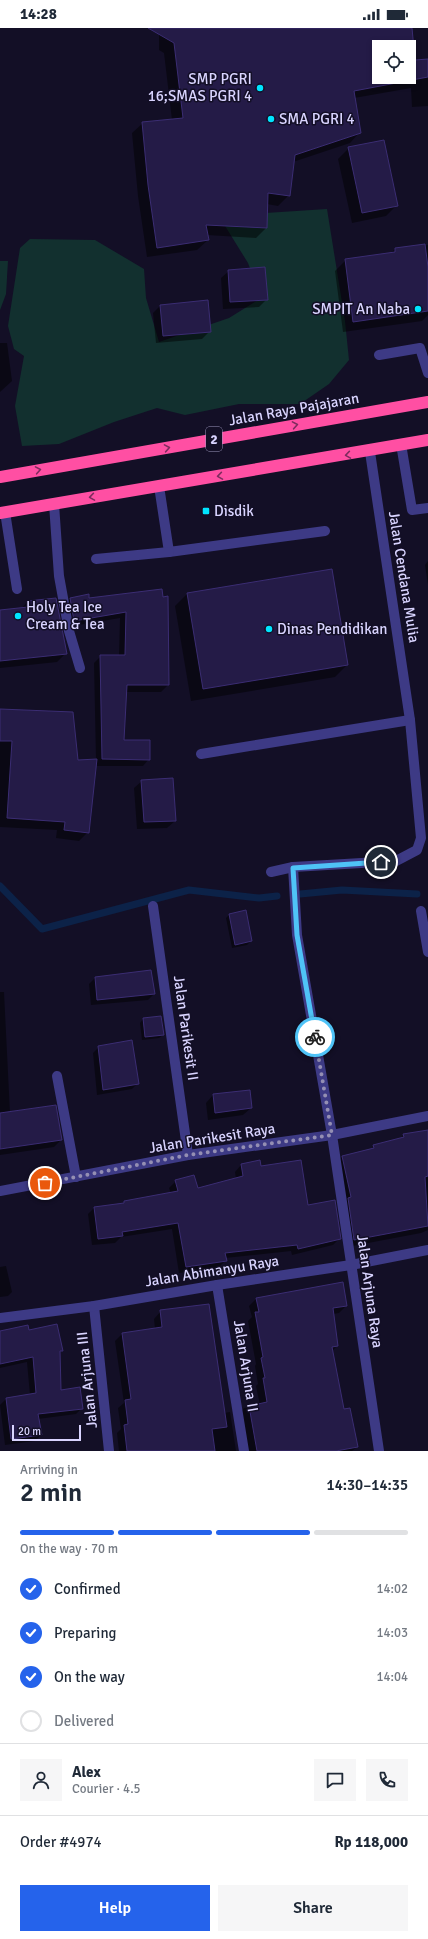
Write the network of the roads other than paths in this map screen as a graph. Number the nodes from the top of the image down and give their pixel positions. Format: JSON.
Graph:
{"nodes":[{"id":1,"x":379,"y":355,"type":"dead end"},
{"id":2,"x":428,"y":373,"type":"edge"},
{"id":3,"x":428,"y":402,"type":"edge"},
{"id":4,"x":428,"y":440,"type":"edge"},
{"id":5,"x":401,"y":444,"type":"junction"},
{"id":6,"x":370,"y":452,"type":"junction"},
{"id":7,"x":0,"y":477,"type":"edge"},
{"id":8,"x":159,"y":486,"type":"junction"},
{"id":9,"x":54,"y":504,"type":"junction"},
{"id":10,"x":428,"y":508,"type":"edge"},
{"id":11,"x":3,"y":512,"type":"edge"},
{"id":12,"x":325,"y":531,"type":"dead end"},
{"id":13,"x":168,"y":552,"type":"junction"},
{"id":14,"x":96,"y":559,"type":"dead end"},
{"id":15,"x":17,"y":589,"type":"dead end"},
{"id":16,"x":80,"y":668,"type":"dead end"},
{"id":17,"x":410,"y":720,"type":"junction"},
{"id":18,"x":201,"y":754,"type":"dead end"},
{"id":19,"x":293,"y":868,"type":"junction"},
{"id":20,"x":271,"y":872,"type":"dead end"},
{"id":21,"x":153,"y":906,"type":"dead end"},
{"id":22,"x":421,"y":911,"type":"dead end"},
{"id":23,"x":428,"y":952,"type":"edge"},
{"id":24,"x":57,"y":1076,"type":"dead end"},
{"id":25,"x":428,"y":1116,"type":"edge"},
{"id":26,"x":332,"y":1135,"type":"junction"},
{"id":27,"x":188,"y":1155,"type":"junction"},
{"id":28,"x":76,"y":1177,"type":"junction"},
{"id":29,"x":0,"y":1191,"type":"edge"},
{"id":30,"x":428,"y":1250,"type":"edge"},
{"id":31,"x":351,"y":1265,"type":"junction"},
{"id":32,"x":217,"y":1285,"type":"junction"},
{"id":33,"x":94,"y":1306,"type":"junction"},
{"id":34,"x":0,"y":1318,"type":"edge"},
{"id":35,"x":109,"y":1451,"type":"edge"},
{"id":36,"x":244,"y":1451,"type":"edge"},
{"id":37,"x":379,"y":1451,"type":"edge"}],
"edges":[{"from":1,"to":2,"type":"street"},
{"from":7,"to":3,"type":"highway","name":"Jalan Raya Pajajaran","number":"2","one_way":true},
{"from":4,"to":5,"type":"highway"},
{"from":5,"to":6,"type":"highway"},
{"from":5,"to":10,"type":"street"},
{"from":6,"to":8,"type":"highway","one_way":true},
{"from":6,"to":17,"type":"street","name":"Jalan Cendana Mulia"},
{"from":8,"to":9,"type":"highway","one_way":true},
{"from":8,"to":13,"type":"street"},
{"from":9,"to":11,"type":"highway"},
{"from":9,"to":16,"type":"street"},
{"from":11,"to":15,"type":"street"},
{"from":12,"to":13,"type":"street"},
{"from":13,"to":14,"type":"street"},
{"from":17,"to":18,"type":"street"},
{"from":17,"to":19,"type":"street","name":"Jalan Cendana Mulia"},
{"from":19,"to":20,"type":"street"},
{"from":19,"to":26,"type":"street","name":"Jalan Arjuna Raya"},
{"from":21,"to":27,"type":"street","name":"Jalan Parikesit II"},
{"from":22,"to":23,"type":"street"},
{"from":24,"to":28,"type":"street"},
{"from":25,"to":26,"type":"street","name":"Jalan Parikesit Raya"},
{"from":26,"to":27,"type":"street","name":"Jalan Parikesit Raya"},
{"from":26,"to":31,"type":"street","name":"Jalan Arjuna Raya"},
{"from":27,"to":28,"type":"street","name":"Jalan Parikesit Raya"},
{"from":28,"to":29,"type":"street","name":"Jalan Parikesit Raya"},
{"from":30,"to":31,"type":"street","name":"Jalan Abimanyu Raya"},
{"from":31,"to":32,"type":"street","name":"Jalan Abimanyu Raya"},
{"from":31,"to":37,"type":"street","name":"Jalan Arjuna Raya"},
{"from":32,"to":33,"type":"street","name":"Jalan Abimanyu Raya"},
{"from":32,"to":36,"type":"street","name":"Jalan Arjuna II"},
{"from":33,"to":34,"type":"street","name":"Jalan Abimanyu Raya"},
{"from":33,"to":35,"type":"street","name":"Jalan Arjuna III"}]}
